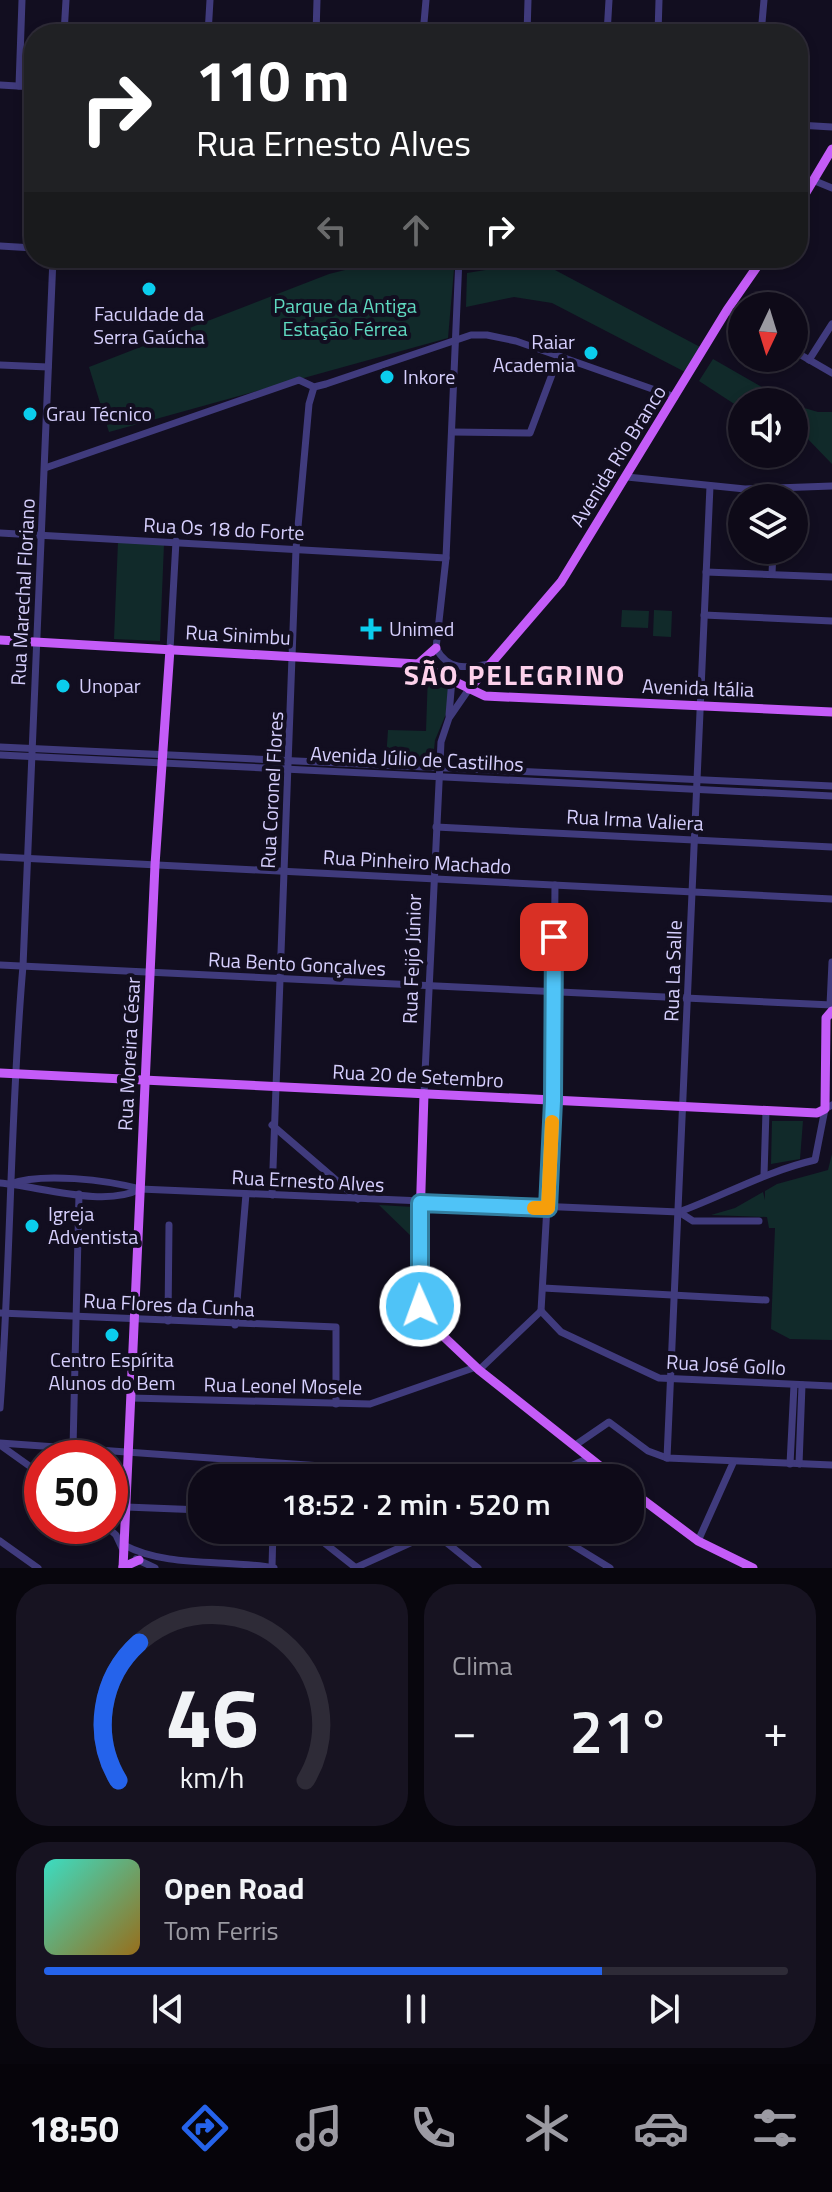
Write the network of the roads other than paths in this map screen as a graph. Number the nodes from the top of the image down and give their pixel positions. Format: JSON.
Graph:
{"nodes":[{"id":1,"x":22,"y":0,"type":"edge"},
{"id":2,"x":66,"y":0,"type":"edge"},
{"id":3,"x":210,"y":0,"type":"edge"},
{"id":4,"x":317,"y":0,"type":"edge"},
{"id":5,"x":426,"y":0,"type":"edge"},
{"id":6,"x":528,"y":0,"type":"edge"},
{"id":7,"x":609,"y":0,"type":"edge"},
{"id":8,"x":659,"y":0,"type":"edge"},
{"id":9,"x":764,"y":0,"type":"edge"},
{"id":10,"x":65,"y":24,"type":"edge"},
{"id":11,"x":209,"y":24,"type":"edge"},
{"id":12,"x":316,"y":24,"type":"edge"},
{"id":13,"x":424,"y":24,"type":"edge"},
{"id":14,"x":527,"y":24,"type":"edge"},
{"id":15,"x":608,"y":24,"type":"edge"},
{"id":16,"x":658,"y":24,"type":"edge"},
{"id":17,"x":762,"y":24,"type":"edge"},
{"id":18,"x":0,"y":85,"type":"edge"},
{"id":19,"x":19,"y":86,"type":"junction"},
{"id":20,"x":24,"y":86,"type":"edge"},
{"id":21,"x":808,"y":126,"type":"edge"},
{"id":22,"x":832,"y":127,"type":"edge"},
{"id":23,"x":832,"y":149,"type":"edge"},
{"id":24,"x":815,"y":181,"type":"junction"},
{"id":25,"x":832,"y":188,"type":"edge"},
{"id":26,"x":808,"y":191,"type":"edge"},
{"id":27,"x":0,"y":246,"type":"edge"},
{"id":28,"x":24,"y":247,"type":"edge"},
{"id":29,"x":53,"y":268,"type":"edge"},
{"id":30,"x":458,"y":268,"type":"edge"},
{"id":31,"x":756,"y":268,"type":"edge"},
{"id":32,"x":727,"y":310,"type":"joint"},
{"id":33,"x":832,"y":324,"type":"edge"},
{"id":34,"x":454,"y":342,"type":"junction"},
{"id":35,"x":559,"y":356,"type":"junction"},
{"id":36,"x":809,"y":360,"type":"joint"},
{"id":37,"x":0,"y":365,"type":"edge"},
{"id":38,"x":48,"y":367,"type":"junction"},
{"id":39,"x":832,"y":373,"type":"edge"},
{"id":40,"x":314,"y":387,"type":"junction"},
{"id":41,"x":675,"y":397,"type":"junction"},
{"id":42,"x":452,"y":432,"type":"junction"},
{"id":43,"x":45,"y":468,"type":"junction"},
{"id":44,"x":627,"y":477,"type":"junction"},
{"id":45,"x":710,"y":486,"type":"junction"},
{"id":46,"x":832,"y":486,"type":"edge"},
{"id":47,"x":728,"y":488,"type":"edge"},
{"id":48,"x":808,"y":489,"type":"edge"},
{"id":49,"x":0,"y":533,"type":"edge"},
{"id":50,"x":42,"y":535,"type":"junction"},
{"id":51,"x":176,"y":541,"type":"junction"},
{"id":52,"x":296,"y":549,"type":"junction"},
{"id":53,"x":446,"y":558,"type":"junction"},
{"id":54,"x":772,"y":564,"type":"edge"},
{"id":55,"x":706,"y":572,"type":"junction"},
{"id":56,"x":772,"y":574,"type":"junction"},
{"id":57,"x":832,"y":577,"type":"edge"},
{"id":58,"x":704,"y":615,"type":"junction"},
{"id":59,"x":832,"y":621,"type":"edge"},
{"id":60,"x":0,"y":640,"type":"edge"},
{"id":61,"x":37,"y":642,"type":"junction"},
{"id":62,"x":436,"y":648,"type":"junction"},
{"id":63,"x":170,"y":649,"type":"junction"},
{"id":64,"x":294,"y":656,"type":"junction"},
{"id":65,"x":418,"y":664,"type":"junction"},
{"id":66,"x":489,"y":664,"type":"junction"},
{"id":67,"x":480,"y":674,"type":"junction"},
{"id":68,"x":452,"y":679,"type":"junction"},
{"id":69,"x":469,"y":689,"type":"junction"},
{"id":70,"x":495,"y":696,"type":"junction"},
{"id":71,"x":699,"y":707,"type":"junction"},
{"id":72,"x":832,"y":712,"type":"edge"},
{"id":73,"x":449,"y":718,"type":"junction"},
{"id":74,"x":0,"y":747,"type":"edge"},
{"id":75,"x":32,"y":753,"type":"junction"},
{"id":76,"x":0,"y":755,"type":"edge"},
{"id":77,"x":162,"y":759,"type":"junction"},
{"id":78,"x":290,"y":765,"type":"junction"},
{"id":79,"x":439,"y":772,"type":"junction"},
{"id":80,"x":695,"y":784,"type":"junction"},
{"id":81,"x":832,"y":786,"type":"edge"},
{"id":82,"x":795,"y":789,"type":"junction"},
{"id":83,"x":832,"y":796,"type":"edge"},
{"id":84,"x":436,"y":827,"type":"junction"},
{"id":85,"x":692,"y":839,"type":"junction"},
{"id":86,"x":832,"y":847,"type":"edge"},
{"id":87,"x":0,"y":857,"type":"edge"},
{"id":88,"x":26,"y":859,"type":"junction"},
{"id":89,"x":155,"y":865,"type":"junction"},
{"id":90,"x":283,"y":872,"type":"junction"},
{"id":91,"x":434,"y":879,"type":"junction"},
{"id":92,"x":555,"y":885,"type":"junction"},
{"id":93,"x":692,"y":892,"type":"junction"},
{"id":94,"x":832,"y":899,"type":"edge"},
{"id":95,"x":832,"y":962,"type":"edge"},
{"id":96,"x":0,"y":965,"type":"edge"},
{"id":97,"x":23,"y":966,"type":"junction"},
{"id":98,"x":151,"y":973,"type":"junction"},
{"id":99,"x":278,"y":979,"type":"junction"},
{"id":100,"x":429,"y":987,"type":"junction"},
{"id":101,"x":554,"y":993,"type":"junction"},
{"id":102,"x":688,"y":999,"type":"junction"},
{"id":103,"x":813,"y":1003,"type":"junction"},
{"id":104,"x":830,"y":1010,"type":"edge"},
{"id":105,"x":0,"y":1073,"type":"edge"},
{"id":106,"x":13,"y":1074,"type":"junction"},
{"id":107,"x":145,"y":1081,"type":"junction"},
{"id":108,"x":273,"y":1087,"type":"junction"},
{"id":109,"x":424,"y":1094,"type":"junction"},
{"id":110,"x":553,"y":1101,"type":"junction"},
{"id":111,"x":684,"y":1107,"type":"junction"},
{"id":112,"x":829,"y":1107,"type":"edge"},
{"id":113,"x":766,"y":1111,"type":"junction"},
{"id":114,"x":272,"y":1125,"type":"junction"},
{"id":115,"x":764,"y":1175,"type":"junction"},
{"id":116,"x":0,"y":1183,"type":"edge"},
{"id":117,"x":10,"y":1184,"type":"junction"},
{"id":118,"x":140,"y":1189,"type":"junction"},
{"id":119,"x":79,"y":1194,"type":"junction"},
{"id":120,"x":246,"y":1194,"type":"junction"},
{"id":121,"x":272,"y":1195,"type":"junction"},
{"id":122,"x":358,"y":1199,"type":"junction"},
{"id":123,"x":420,"y":1203,"type":"junction"},
{"id":124,"x":548,"y":1208,"type":"junction"},
{"id":125,"x":679,"y":1212,"type":"junction"},
{"id":126,"x":759,"y":1221,"type":"dead end"},
{"id":127,"x":169,"y":1225,"type":"dead end"},
{"id":128,"x":543,"y":1288,"type":"junction"},
{"id":129,"x":674,"y":1296,"type":"junction"},
{"id":130,"x":766,"y":1300,"type":"dead end"},
{"id":131,"x":541,"y":1311,"type":"junction"},
{"id":132,"x":4,"y":1313,"type":"edge"},
{"id":133,"x":78,"y":1317,"type":"junction"},
{"id":134,"x":134,"y":1319,"type":"junction"},
{"id":135,"x":168,"y":1321,"type":"junction"},
{"id":136,"x":235,"y":1325,"type":"junction"},
{"id":137,"x":478,"y":1368,"type":"junction"},
{"id":138,"x":669,"y":1380,"type":"junction"},
{"id":139,"x":798,"y":1385,"type":"junction"},
{"id":140,"x":832,"y":1386,"type":"edge"},
{"id":141,"x":131,"y":1398,"type":"junction"},
{"id":142,"x":336,"y":1404,"type":"junction"},
{"id":143,"x":0,"y":1408,"type":"edge"},
{"id":144,"x":73,"y":1440,"type":"edge"},
{"id":145,"x":0,"y":1444,"type":"edge"},
{"id":146,"x":24,"y":1444,"type":"edge"},
{"id":147,"x":574,"y":1446,"type":"junction"},
{"id":148,"x":128,"y":1452,"type":"joint"},
{"id":149,"x":589,"y":1458,"type":"junction"},
{"id":150,"x":667,"y":1458,"type":"junction"},
{"id":151,"x":24,"y":1460,"type":"edge"},
{"id":152,"x":733,"y":1463,"type":"junction"},
{"id":153,"x":294,"y":1464,"type":"edge"},
{"id":154,"x":576,"y":1464,"type":"edge"},
{"id":155,"x":597,"y":1464,"type":"edge"},
{"id":156,"x":795,"y":1464,"type":"junction"},
{"id":157,"x":832,"y":1465,"type":"edge"},
{"id":158,"x":644,"y":1500,"type":"edge"},
{"id":159,"x":128,"y":1507,"type":"edge"},
{"id":160,"x":188,"y":1509,"type":"edge"},
{"id":161,"x":0,"y":1541,"type":"edge"},
{"id":162,"x":698,"y":1541,"type":"junction"},
{"id":163,"x":122,"y":1544,"type":"edge"},
{"id":164,"x":124,"y":1544,"type":"edge"},
{"id":165,"x":273,"y":1544,"type":"edge"},
{"id":166,"x":326,"y":1544,"type":"edge"},
{"id":167,"x":407,"y":1544,"type":"edge"},
{"id":168,"x":449,"y":1544,"type":"edge"},
{"id":169,"x":571,"y":1544,"type":"edge"},
{"id":170,"x":124,"y":1548,"type":"junction"},
{"id":171,"x":139,"y":1560,"type":"junction"},
{"id":172,"x":729,"y":1564,"type":"edge"},
{"id":173,"x":170,"y":1565,"type":"edge"},
{"id":174,"x":38,"y":1568,"type":"edge"},
{"id":175,"x":123,"y":1568,"type":"edge"},
{"id":176,"x":155,"y":1568,"type":"edge"},
{"id":177,"x":273,"y":1568,"type":"edge"},
{"id":178,"x":356,"y":1568,"type":"edge"},
{"id":179,"x":478,"y":1568,"type":"edge"},
{"id":180,"x":610,"y":1568,"type":"edge"},
{"id":181,"x":753,"y":1568,"type":"edge"}],
"edges":[{"from":1,"to":19,"type":"street"},
{"from":2,"to":10,"type":"street"},
{"from":3,"to":11,"type":"street"},
{"from":4,"to":12,"type":"street"},
{"from":5,"to":13,"type":"street"},
{"from":6,"to":14,"type":"street"},
{"from":7,"to":15,"type":"street"},
{"from":8,"to":16,"type":"street"},
{"from":9,"to":17,"type":"street"},
{"from":18,"to":19,"type":"street"},
{"from":19,"to":20,"type":"street"},
{"from":21,"to":22,"type":"street"},
{"from":23,"to":24,"type":"main road"},
{"from":24,"to":25,"type":"street"},
{"from":24,"to":26,"type":"main road"},
{"from":27,"to":28,"type":"street"},
{"from":29,"to":38,"type":"street","name":"Rua Marechal Floriano"},
{"from":30,"to":34,"type":"street"},
{"from":31,"to":32,"type":"main road","name":"Avenida Rio Branco"},
{"from":32,"to":41,"type":"main road","name":"Avenida Rio Branco"},
{"from":33,"to":36,"type":"street"},
{"from":34,"to":35,"type":"street"},
{"from":34,"to":40,"type":"street"},
{"from":34,"to":42,"type":"street"},
{"from":35,"to":41,"type":"street"},
{"from":35,"to":42,"type":"street"},
{"from":36,"to":39,"type":"street"},
{"from":37,"to":38,"type":"street"},
{"from":38,"to":43,"type":"street","name":"Rua Marechal Floriano"},
{"from":40,"to":43,"type":"street"},
{"from":40,"to":52,"type":"street","name":"Rua Coronel Flores"},
{"from":41,"to":44,"type":"main road","name":"Avenida Rio Branco"},
{"from":42,"to":53,"type":"street"},
{"from":43,"to":50,"type":"street","name":"Rua Marechal Floriano"},
{"from":44,"to":45,"type":"street"},
{"from":44,"to":66,"type":"main road","name":"Avenida Rio Branco"},
{"from":45,"to":47,"type":"street"},
{"from":45,"to":55,"type":"street","name":"Rua La Salle"},
{"from":46,"to":48,"type":"street"},
{"from":49,"to":50,"type":"street","name":"Rua Os 18 do Forte"},
{"from":50,"to":51,"type":"street","name":"Rua Os 18 do Forte"},
{"from":50,"to":61,"type":"street","name":"Rua Marechal Floriano"},
{"from":51,"to":52,"type":"street","name":"Rua Os 18 do Forte"},
{"from":51,"to":63,"type":"street","name":"Rua Moreira César"},
{"from":52,"to":53,"type":"street","name":"Rua Os 18 do Forte"},
{"from":52,"to":64,"type":"street","name":"Rua Coronel Flores"},
{"from":53,"to":62,"type":"street"},
{"from":54,"to":56,"type":"street"},
{"from":55,"to":56,"type":"street"},
{"from":55,"to":58,"type":"street","name":"Rua La Salle"},
{"from":56,"to":57,"type":"street"},
{"from":58,"to":59,"type":"street"},
{"from":58,"to":71,"type":"street","name":"Rua La Salle"},
{"from":60,"to":61,"type":"main road","name":"Rua Sinimbu"},
{"from":61,"to":63,"type":"main road","name":"Rua Sinimbu"},
{"from":61,"to":75,"type":"street","name":"Rua Marechal Floriano"},
{"from":62,"to":65,"type":"main road"},
{"from":62,"to":66,"type":"street"},
{"from":63,"to":64,"type":"main road","name":"Rua Sinimbu"},
{"from":63,"to":77,"type":"main road","name":"Rua Moreira César"},
{"from":64,"to":65,"type":"main road","name":"Rua Sinimbu"},
{"from":64,"to":78,"type":"street","name":"Rua Coronel Flores"},
{"from":65,"to":68,"type":"main road","name":"Rua Sinimbu"},
{"from":66,"to":67,"type":"main road","name":"Avenida Rio Branco"},
{"from":67,"to":69,"type":"main road","name":"Avenida Rio Branco"},
{"from":67,"to":70,"type":"main road"},
{"from":68,"to":69,"type":"main road","name":"Rua Sinimbu"},
{"from":68,"to":73,"type":"street","name":"Rua Feijó Júnior"},
{"from":69,"to":70,"type":"main road","name":"Avenida Itália"},
{"from":69,"to":73,"type":"street","name":"Rua Feijó Júnior"},
{"from":70,"to":71,"type":"main road","name":"Avenida Itália"},
{"from":71,"to":72,"type":"main road","name":"Avenida Itália"},
{"from":71,"to":80,"type":"street","name":"Rua La Salle"},
{"from":73,"to":79,"type":"street","name":"Rua Feijó Júnior"},
{"from":74,"to":75,"type":"street","name":"Avenida Júlio de Castilhos"},
{"from":75,"to":76,"type":"street","name":"Avenida Júlio de Castilhos"},
{"from":75,"to":77,"type":"street","name":"Avenida Júlio de Castilhos"},
{"from":75,"to":88,"type":"street","name":"Rua Marechal Floriano"},
{"from":77,"to":78,"type":"street","name":"Avenida Júlio de Castilhos"},
{"from":77,"to":89,"type":"main road","name":"Rua Moreira César"},
{"from":78,"to":79,"type":"street","name":"Avenida Júlio de Castilhos"},
{"from":78,"to":90,"type":"street","name":"Rua Coronel Flores"},
{"from":79,"to":80,"type":"street","name":"Avenida Júlio de Castilhos"},
{"from":79,"to":84,"type":"street","name":"Rua Feijó Júnior"},
{"from":80,"to":82,"type":"street","name":"Avenida Júlio de Castilhos"},
{"from":80,"to":85,"type":"street","name":"Rua La Salle"},
{"from":81,"to":82,"type":"street","name":"Avenida Júlio de Castilhos"},
{"from":82,"to":83,"type":"street","name":"Avenida Júlio de Castilhos"},
{"from":84,"to":85,"type":"street","name":"Rua Irma Valiera"},
{"from":84,"to":91,"type":"street","name":"Rua Feijó Júnior"},
{"from":85,"to":86,"type":"street","name":"Rua Irma Valiera"},
{"from":85,"to":93,"type":"street","name":"Rua La Salle"},
{"from":87,"to":88,"type":"street","name":"Rua Pinheiro Machado"},
{"from":88,"to":89,"type":"street","name":"Rua Pinheiro Machado"},
{"from":88,"to":97,"type":"street","name":"Rua Marechal Floriano"},
{"from":89,"to":90,"type":"street","name":"Rua Pinheiro Machado"},
{"from":89,"to":98,"type":"main road","name":"Rua Moreira César"},
{"from":90,"to":91,"type":"street","name":"Rua Pinheiro Machado"},
{"from":90,"to":99,"type":"street","name":"Rua Coronel Flores"},
{"from":91,"to":92,"type":"street","name":"Rua Pinheiro Machado"},
{"from":91,"to":100,"type":"street","name":"Rua Feijó Júnior"},
{"from":92,"to":93,"type":"street","name":"Rua Pinheiro Machado"},
{"from":92,"to":101,"type":"street"},
{"from":93,"to":94,"type":"street","name":"Rua Pinheiro Machado"},
{"from":93,"to":102,"type":"street","name":"Rua La Salle"},
{"from":95,"to":104,"type":"street"},
{"from":96,"to":97,"type":"street","name":"Rua Bento Gonçalves"},
{"from":97,"to":98,"type":"street","name":"Rua Bento Gonçalves"},
{"from":97,"to":106,"type":"street","name":"Rua Marechal Floriano"},
{"from":98,"to":99,"type":"street","name":"Rua Bento Gonçalves"},
{"from":98,"to":107,"type":"main road","name":"Rua Moreira César"},
{"from":99,"to":100,"type":"street","name":"Rua Bento Gonçalves"},
{"from":99,"to":108,"type":"street","name":"Rua Coronel Flores"},
{"from":100,"to":101,"type":"street","name":"Rua Bento Gonçalves"},
{"from":100,"to":109,"type":"street","name":"Rua Feijó Júnior"},
{"from":101,"to":102,"type":"street","name":"Rua Bento Gonçalves"},
{"from":101,"to":110,"type":"street"},
{"from":102,"to":103,"type":"street","name":"Rua Bento Gonçalves"},
{"from":102,"to":111,"type":"street","name":"Rua La Salle"},
{"from":103,"to":104,"type":"street"},
{"from":103,"to":104,"type":"street","name":"Rua Bento Gonçalves"},
{"from":104,"to":112,"type":"main road"},
{"from":105,"to":106,"type":"main road","name":"Rua 20 de Setembro"},
{"from":106,"to":107,"type":"main road","name":"Rua 20 de Setembro"},
{"from":106,"to":117,"type":"street","name":"Rua Marechal Floriano"},
{"from":107,"to":108,"type":"main road","name":"Rua 20 de Setembro"},
{"from":107,"to":118,"type":"main road","name":"Rua Moreira César"},
{"from":108,"to":109,"type":"main road","name":"Rua 20 de Setembro"},
{"from":108,"to":114,"type":"street","name":"Rua Coronel Flores"},
{"from":109,"to":110,"type":"main road","name":"Rua 20 de Setembro"},
{"from":109,"to":123,"type":"main road","name":"Rua Feijó Júnior"},
{"from":110,"to":111,"type":"main road","name":"Rua 20 de Setembro"},
{"from":110,"to":124,"type":"street"},
{"from":111,"to":113,"type":"main road","name":"Rua 20 de Setembro"},
{"from":111,"to":125,"type":"street","name":"Rua La Salle"},
{"from":112,"to":113,"type":"main road","name":"Rua 20 de Setembro"},
{"from":112,"to":115,"type":"street"},
{"from":113,"to":115,"type":"street"},
{"from":114,"to":121,"type":"street","name":"Rua Coronel Flores"},
{"from":114,"to":122,"type":"street"},
{"from":115,"to":125,"type":"street"},
{"from":116,"to":117,"type":"street","name":"Rua Ernesto Alves"},
{"from":117,"to":118,"type":"street","name":"Rua Ernesto Alves"},
{"from":117,"to":119,"type":"street","name":"Rua Ernesto Alves"},
{"from":117,"to":132,"type":"street","name":"Rua Marechal Floriano"},
{"from":118,"to":119,"type":"street","name":"Rua Ernesto Alves"},
{"from":118,"to":120,"type":"street","name":"Rua Ernesto Alves"},
{"from":118,"to":134,"type":"main road","name":"Rua Moreira César"},
{"from":119,"to":133,"type":"street"},
{"from":120,"to":121,"type":"street","name":"Rua Ernesto Alves"},
{"from":120,"to":136,"type":"street"},
{"from":121,"to":122,"type":"street","name":"Rua Ernesto Alves"},
{"from":122,"to":123,"type":"street","name":"Rua Ernesto Alves"},
{"from":123,"to":124,"type":"street","name":"Rua Ernesto Alves"},
{"from":123,"to":137,"type":"main road","name":"Rua Feijó Júnior"},
{"from":124,"to":125,"type":"street","name":"Rua Ernesto Alves"},
{"from":124,"to":128,"type":"street"},
{"from":125,"to":126,"type":"street","name":"Rua Ernesto Alves"},
{"from":125,"to":129,"type":"street","name":"Rua La Salle"},
{"from":127,"to":135,"type":"street"},
{"from":128,"to":129,"type":"street"},
{"from":128,"to":131,"type":"street"},
{"from":129,"to":130,"type":"street"},
{"from":129,"to":138,"type":"street","name":"Rua La Salle"},
{"from":131,"to":137,"type":"street"},
{"from":131,"to":138,"type":"street","name":"Rua José Gollo"},
{"from":132,"to":133,"type":"street","name":"Rua Flores da Cunha"},
{"from":132,"to":143,"type":"street","name":"Rua Marechal Floriano"},
{"from":133,"to":134,"type":"street","name":"Rua Flores da Cunha"},
{"from":133,"to":144,"type":"street"},
{"from":134,"to":135,"type":"street","name":"Rua Flores da Cunha"},
{"from":134,"to":141,"type":"main road","name":"Rua Moreira César"},
{"from":135,"to":136,"type":"street","name":"Rua Flores da Cunha"},
{"from":136,"to":142,"type":"street","name":"Rua Flores da Cunha"},
{"from":137,"to":142,"type":"street","name":"Rua Leonel Mosele"},
{"from":137,"to":147,"type":"main road","name":"Rua Feijó Júnior"},
{"from":138,"to":139,"type":"street","name":"Rua José Gollo"},
{"from":138,"to":150,"type":"street","name":"Rua La Salle"},
{"from":139,"to":140,"type":"street","name":"Rua José Gollo"},
{"from":139,"to":156,"type":"street"},
{"from":141,"to":142,"type":"street","name":"Rua Leonel Mosele"},
{"from":141,"to":148,"type":"main road","name":"Rua Moreira César"},
{"from":145,"to":146,"type":"street"},
{"from":145,"to":151,"type":"street"},
{"from":147,"to":149,"type":"main road","name":"Rua Feijó Júnior"},
{"from":147,"to":150,"type":"street"},
{"from":148,"to":153,"type":"street"},
{"from":149,"to":154,"type":"street"},
{"from":149,"to":155,"type":"main road","name":"Rua Feijó Júnior"},
{"from":150,"to":152,"type":"street"},
{"from":152,"to":156,"type":"street"},
{"from":152,"to":162,"type":"street"},
{"from":156,"to":157,"type":"street"},
{"from":158,"to":162,"type":"main road"},
{"from":159,"to":160,"type":"street"},
{"from":161,"to":174,"type":"street"},
{"from":162,"to":172,"type":"main road"},
{"from":163,"to":170,"type":"street"},
{"from":164,"to":170,"type":"main road","name":"Rua Moreira César"},
{"from":165,"to":177,"type":"street"},
{"from":166,"to":178,"type":"street"},
{"from":167,"to":178,"type":"street"},
{"from":168,"to":179,"type":"street"},
{"from":169,"to":180,"type":"street"},
{"from":170,"to":171,"type":"street"},
{"from":170,"to":173,"type":"street"},
{"from":170,"to":175,"type":"main road","name":"Rua Moreira César"},
{"from":171,"to":175,"type":"main road"},
{"from":171,"to":176,"type":"street"},
{"from":172,"to":181,"type":"main road"},
{"from":173,"to":177,"type":"street"}]}
